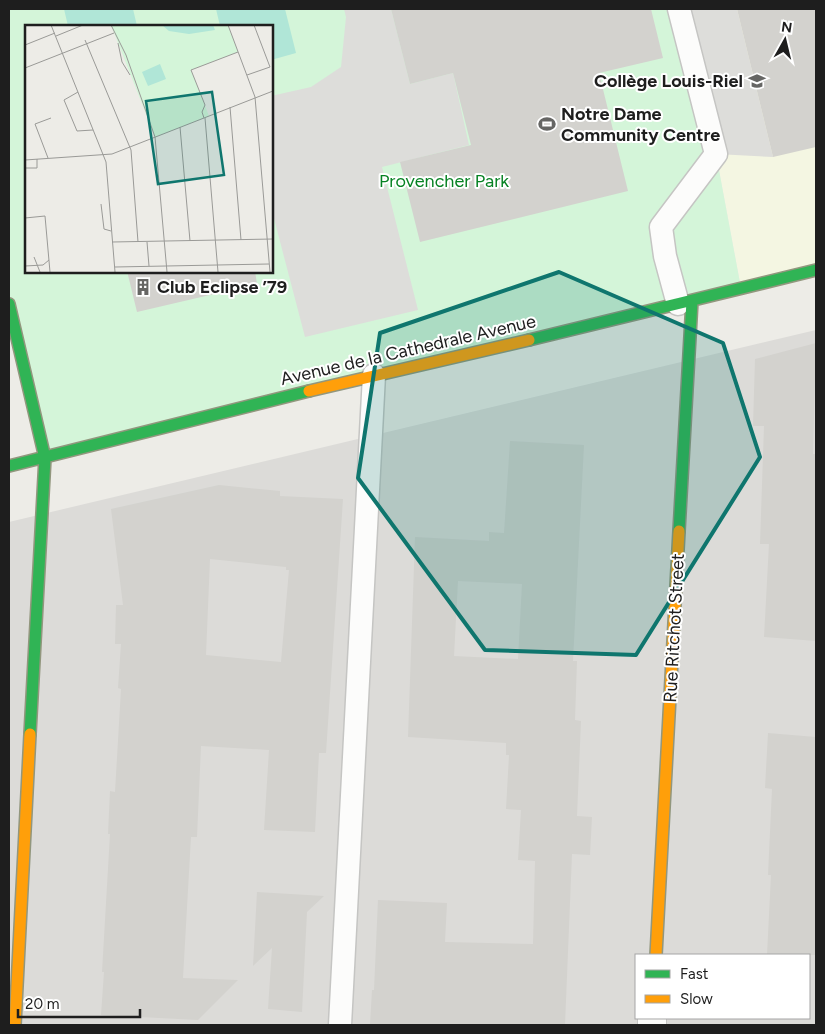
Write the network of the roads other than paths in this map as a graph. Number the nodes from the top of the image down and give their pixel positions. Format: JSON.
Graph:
{"nodes":[{"id":1,"x":679,"y":9,"type":"edge"},
{"id":2,"x":816,"y":270,"type":"edge"},
{"id":3,"x":685,"y":302,"type":"junction"},
{"id":4,"x":9,"y":304,"type":"edge"},
{"id":5,"x":374,"y":375,"type":"junction"},
{"id":6,"x":45,"y":458,"type":"junction"},
{"id":7,"x":9,"y":466,"type":"edge"},
{"id":8,"x":656,"y":954,"type":"edge"},
{"id":9,"x":15,"y":1025,"type":"edge"},
{"id":10,"x":340,"y":1025,"type":"edge"}],
"edges":[{"from":1,"to":3,"type":"lane"},
{"from":2,"to":3,"type":"street","name":"Avenue de la Cathedrale Avenue"},
{"from":3,"to":5,"type":"street","name":"Avenue de la Cathedrale Avenue"},
{"from":3,"to":8,"type":"street","name":"Rue Ritchot Street"},
{"from":4,"to":6,"type":"street"},
{"from":5,"to":6,"type":"street","name":"Avenue de la Cathedrale Avenue"},
{"from":5,"to":10,"type":"lane"},
{"from":6,"to":7,"type":"street","name":"Avenue de la Cathedrale Avenue"},
{"from":6,"to":9,"type":"street"}]}
